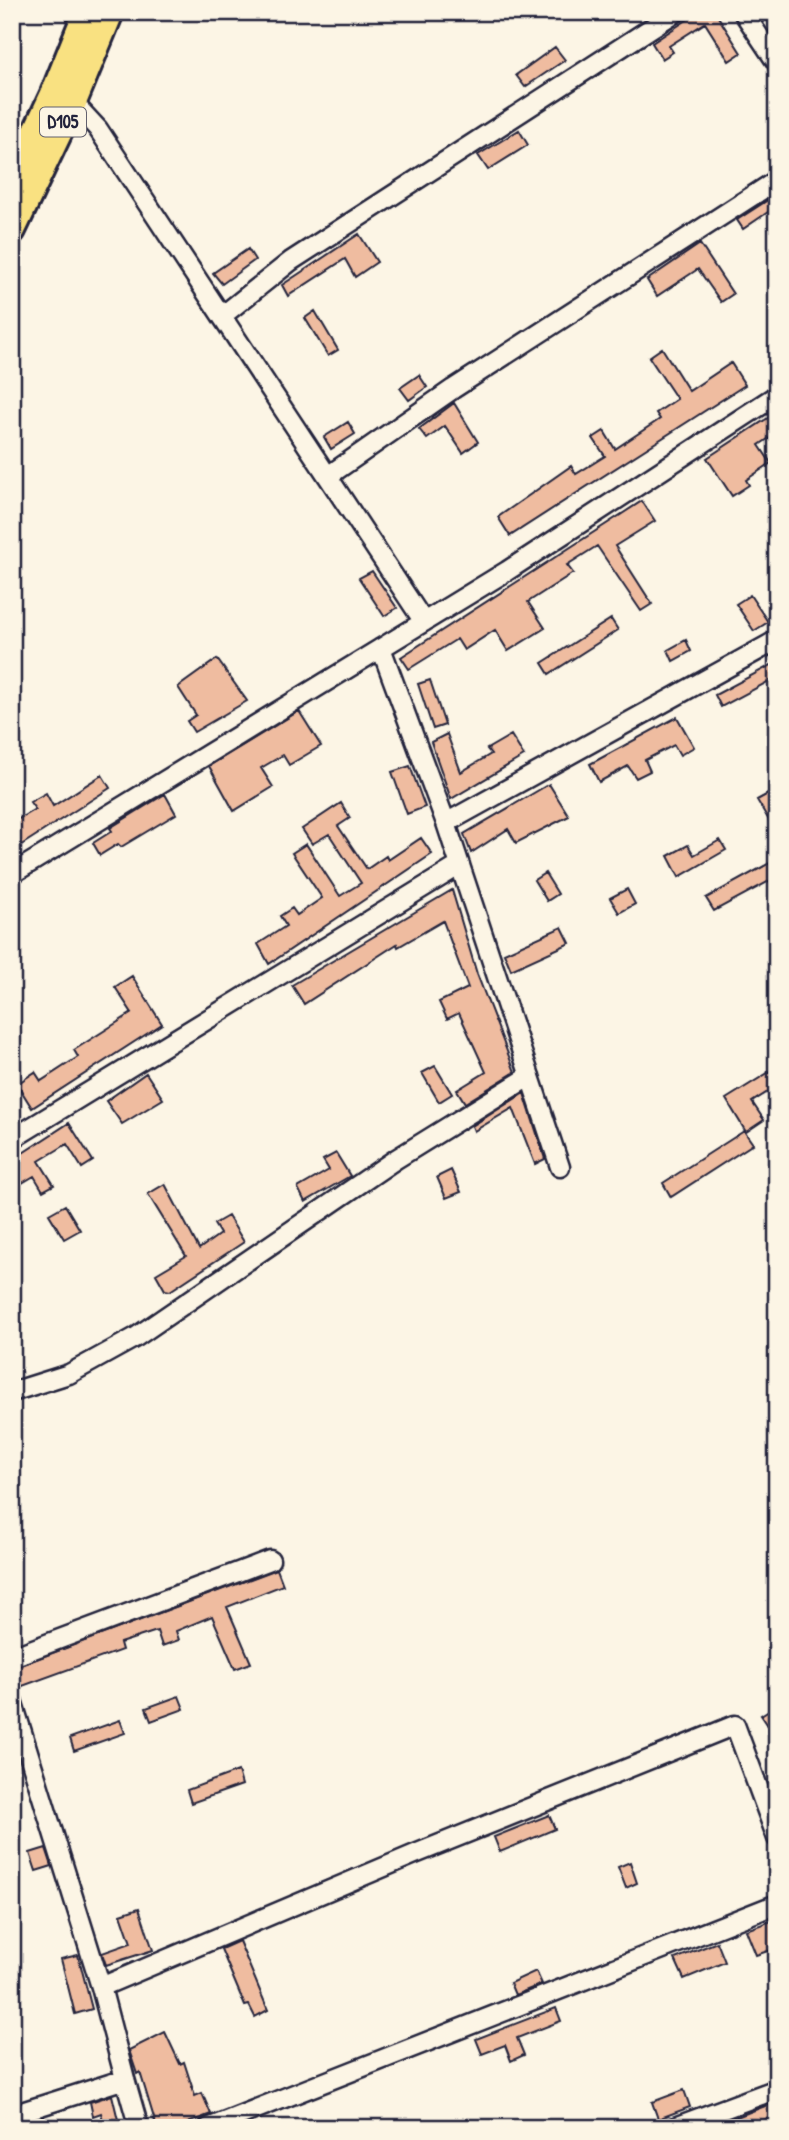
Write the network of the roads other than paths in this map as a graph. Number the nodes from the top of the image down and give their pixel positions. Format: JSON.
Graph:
{"nodes":[{"id":1,"x":87,"y":12,"type":"edge"},
{"id":2,"x":110,"y":12,"type":"edge"},
{"id":3,"x":676,"y":12,"type":"edge"},
{"id":4,"x":743,"y":12,"type":"edge"},
{"id":5,"x":777,"y":63,"type":"edge"},
{"id":6,"x":73,"y":102,"type":"junction"},
{"id":7,"x":777,"y":180,"type":"edge"},
{"id":8,"x":12,"y":184,"type":"edge"},
{"id":9,"x":12,"y":230,"type":"edge"},
{"id":10,"x":222,"y":316,"type":"junction"},
{"id":11,"x":777,"y":395,"type":"edge"},
{"id":12,"x":328,"y":476,"type":"junction"},
{"id":13,"x":424,"y":622,"type":"junction"},
{"id":14,"x":777,"y":640,"type":"edge"},
{"id":15,"x":381,"y":648,"type":"junction"},
{"id":16,"x":446,"y":823,"type":"junction"},
{"id":17,"x":460,"y":865,"type":"junction"},
{"id":18,"x":12,"y":874,"type":"edge"},
{"id":19,"x":530,"y":1076,"type":"junction"},
{"id":20,"x":12,"y":1139,"type":"edge"},
{"id":21,"x":560,"y":1167,"type":"dead end"},
{"id":22,"x":12,"y":1392,"type":"edge"},
{"id":23,"x":270,"y":1560,"type":"dead end"},
{"id":24,"x":12,"y":1657,"type":"edge"},
{"id":25,"x":12,"y":1700,"type":"edge"},
{"id":26,"x":777,"y":1838,"type":"edge"},
{"id":27,"x":777,"y":1904,"type":"edge"},
{"id":28,"x":101,"y":1987,"type":"junction"},
{"id":29,"x":125,"y":2079,"type":"junction"},
{"id":30,"x":777,"y":2089,"type":"edge"},
{"id":31,"x":12,"y":2115,"type":"edge"},
{"id":32,"x":139,"y":2128,"type":"edge"},
{"id":33,"x":208,"y":2128,"type":"edge"},
{"id":34,"x":672,"y":2128,"type":"edge"}],
"edges":[{"from":1,"to":8,"type":"highway","number":"D105"},
{"from":2,"to":6,"type":"highway","number":"D105"},
{"from":3,"to":10,"type":"street"},
{"from":4,"to":5,"type":"street"},
{"from":6,"to":9,"type":"highway","number":"D105"},
{"from":6,"to":10,"type":"street"},
{"from":7,"to":12,"type":"street"},
{"from":10,"to":12,"type":"street"},
{"from":11,"to":13,"type":"street"},
{"from":12,"to":13,"type":"street"},
{"from":13,"to":15,"type":"street"},
{"from":14,"to":16,"type":"street"},
{"from":15,"to":16,"type":"street"},
{"from":15,"to":18,"type":"street"},
{"from":16,"to":17,"type":"street"},
{"from":17,"to":19,"type":"street"},
{"from":17,"to":20,"type":"street"},
{"from":19,"to":21,"type":"street"},
{"from":19,"to":22,"type":"street"},
{"from":23,"to":24,"type":"street"},
{"from":25,"to":28,"type":"street"},
{"from":26,"to":28,"type":"street"},
{"from":27,"to":33,"type":"street"},
{"from":28,"to":29,"type":"street"},
{"from":29,"to":31,"type":"street"},
{"from":29,"to":32,"type":"street"},
{"from":30,"to":34,"type":"street"}]}
